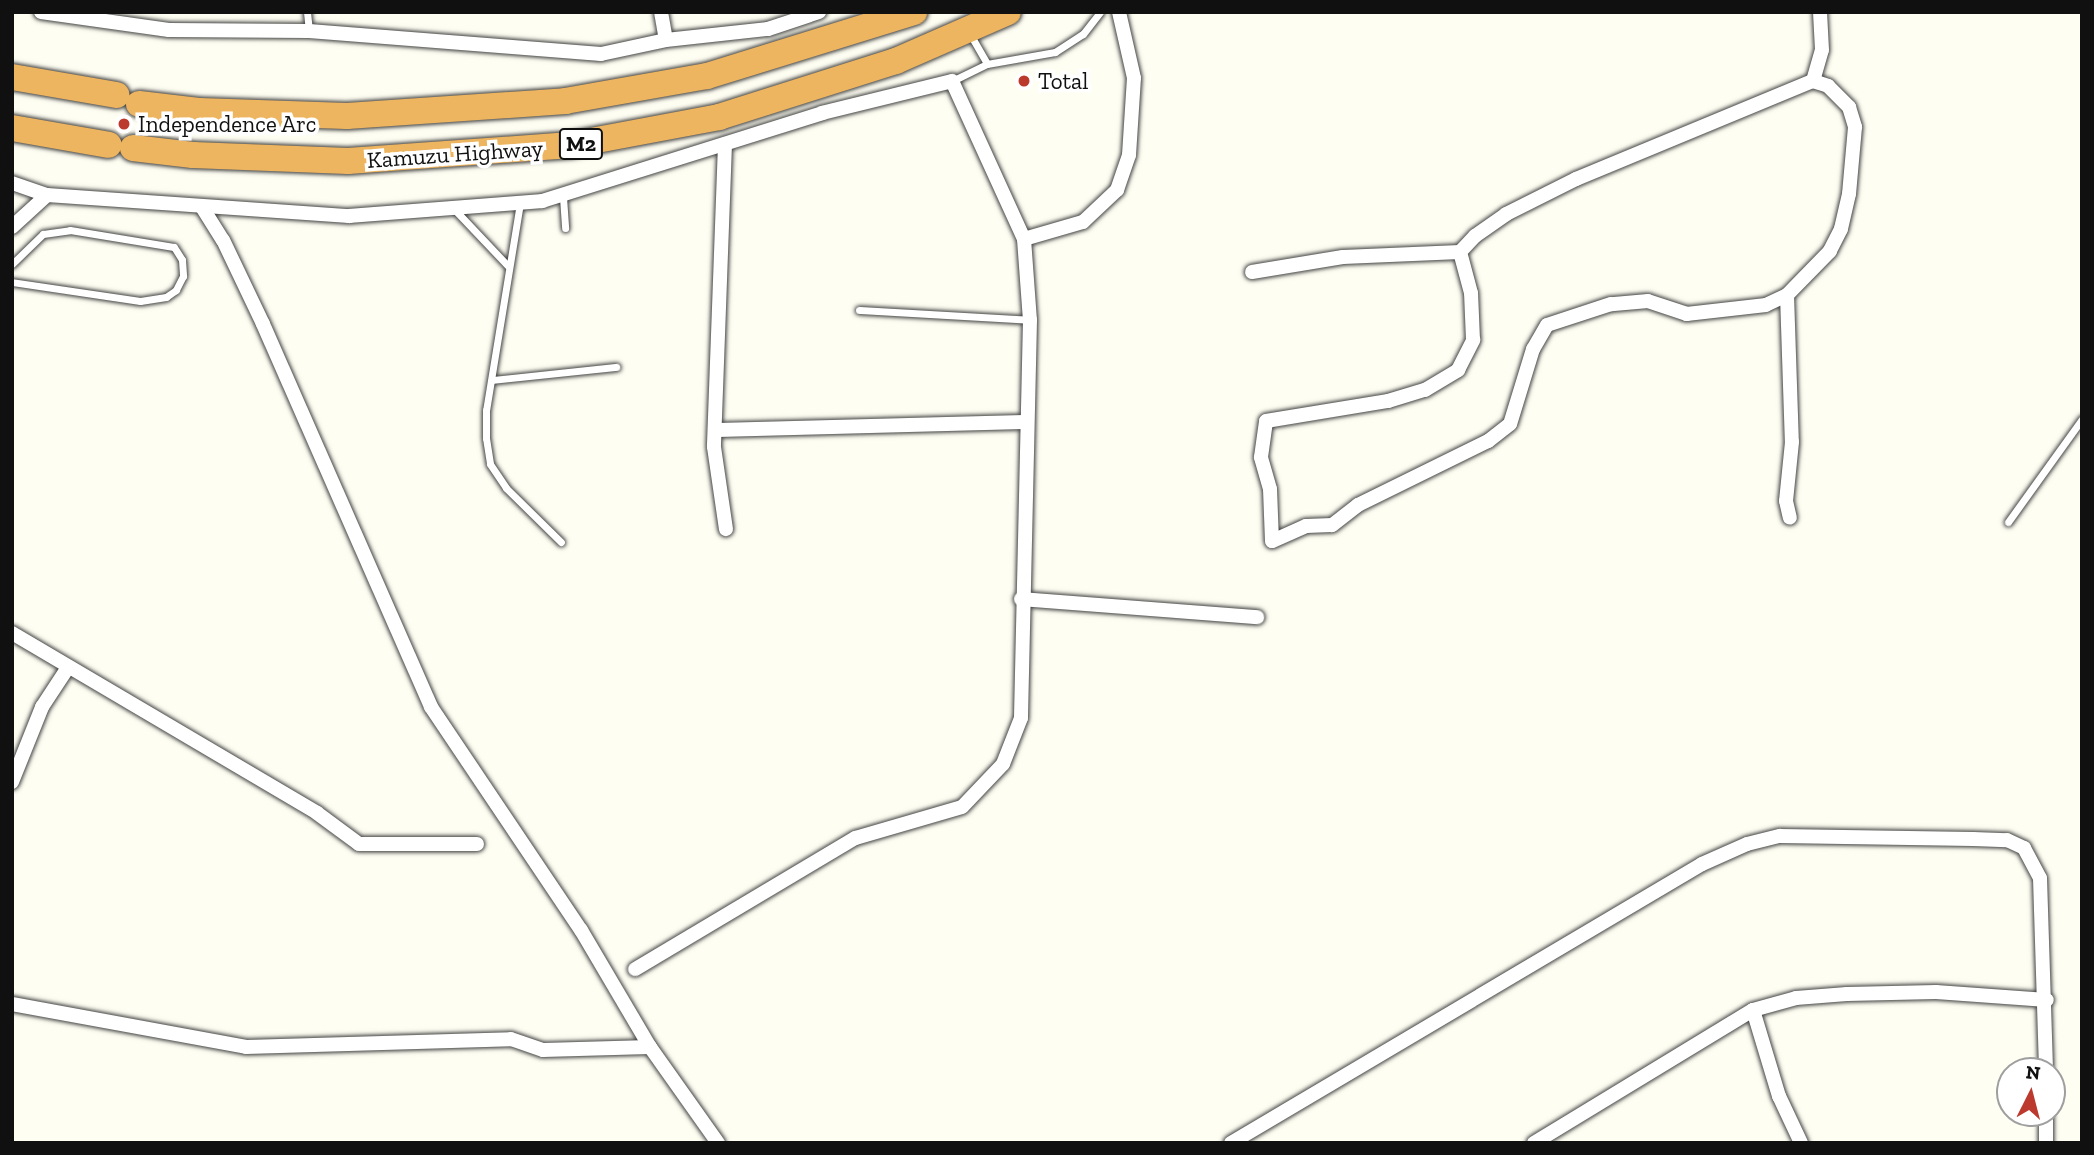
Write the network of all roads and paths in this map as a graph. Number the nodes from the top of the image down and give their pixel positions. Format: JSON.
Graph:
{"nodes":[{"id":1,"x":41,"y":12,"type":"edge"},
{"id":2,"x":307,"y":12,"type":"edge"},
{"id":3,"x":661,"y":12,"type":"edge"},
{"id":4,"x":819,"y":12,"type":"edge"},
{"id":5,"x":914,"y":12,"type":"edge"},
{"id":6,"x":1008,"y":12,"type":"edge"},
{"id":7,"x":1100,"y":12,"type":"edge"},
{"id":8,"x":1119,"y":12,"type":"edge"},
{"id":9,"x":1819,"y":12,"type":"edge"},
{"id":10,"x":967,"y":30,"type":"junction"},
{"id":11,"x":309,"y":31,"type":"junction"},
{"id":12,"x":666,"y":40,"type":"junction"},
{"id":13,"x":987,"y":64,"type":"junction"},
{"id":14,"x":12,"y":77,"type":"edge"},
{"id":15,"x":952,"y":81,"type":"junction"},
{"id":16,"x":1813,"y":81,"type":"junction"},
{"id":17,"x":12,"y":128,"type":"edge"},
{"id":18,"x":726,"y":144,"type":"junction"},
{"id":19,"x":12,"y":183,"type":"edge"},
{"id":20,"x":47,"y":195,"type":"junction"},
{"id":21,"x":563,"y":197,"type":"junction"},
{"id":22,"x":520,"y":202,"type":"junction"},
{"id":23,"x":202,"y":208,"type":"junction"},
{"id":24,"x":455,"y":210,"type":"junction"},
{"id":25,"x":12,"y":227,"type":"edge"},
{"id":26,"x":565,"y":228,"type":"dead end"},
{"id":27,"x":1024,"y":239,"type":"junction"},
{"id":28,"x":1460,"y":252,"type":"junction"},
{"id":29,"x":12,"y":264,"type":"edge"},
{"id":30,"x":508,"y":266,"type":"junction"},
{"id":31,"x":1252,"y":272,"type":"dead end"},
{"id":32,"x":12,"y":282,"type":"edge"},
{"id":33,"x":1787,"y":295,"type":"junction"},
{"id":34,"x":859,"y":310,"type":"dead end"},
{"id":35,"x":1030,"y":320,"type":"junction"},
{"id":36,"x":616,"y":367,"type":"dead end"},
{"id":37,"x":492,"y":380,"type":"junction"},
{"id":38,"x":2082,"y":419,"type":"edge"},
{"id":39,"x":1026,"y":422,"type":"junction"},
{"id":40,"x":715,"y":430,"type":"junction"},
{"id":41,"x":1790,"y":518,"type":"dead end"},
{"id":42,"x":2008,"y":522,"type":"dead end"},
{"id":43,"x":726,"y":529,"type":"dead end"},
{"id":44,"x":561,"y":542,"type":"dead end"},
{"id":45,"x":1021,"y":599,"type":"junction"},
{"id":46,"x":1257,"y":617,"type":"dead end"},
{"id":47,"x":12,"y":633,"type":"edge"},
{"id":48,"x":67,"y":669,"type":"junction"},
{"id":49,"x":12,"y":782,"type":"edge"},
{"id":50,"x":477,"y":844,"type":"dead end"},
{"id":51,"x":635,"y":968,"type":"dead end"},
{"id":52,"x":2047,"y":1000,"type":"junction"},
{"id":53,"x":12,"y":1004,"type":"edge"},
{"id":54,"x":1753,"y":1010,"type":"junction"},
{"id":55,"x":650,"y":1047,"type":"junction"},
{"id":56,"x":2046,"y":1057,"type":"edge"},
{"id":57,"x":718,"y":1143,"type":"edge"},
{"id":58,"x":1231,"y":1143,"type":"edge"},
{"id":59,"x":1534,"y":1143,"type":"edge"},
{"id":60,"x":1801,"y":1143,"type":"edge"}],
"edges":[{"from":1,"to":11,"type":"street"},
{"from":2,"to":11,"type":"lane"},
{"from":3,"to":12,"type":"street"},
{"from":4,"to":12,"type":"street"},
{"from":5,"to":14,"type":"highway","name":"Kamuzu Highway","number":"M2"},
{"from":6,"to":10,"type":"highway","name":"Kamuzu Highway","number":"M2"},
{"from":7,"to":13,"type":"lane"},
{"from":8,"to":27,"type":"street"},
{"from":9,"to":16,"type":"street"},
{"from":10,"to":13,"type":"lane"},
{"from":10,"to":17,"type":"highway","name":"Kamuzu Highway","number":"M2"},
{"from":11,"to":12,"type":"street"},
{"from":13,"to":15,"type":"lane"},
{"from":15,"to":18,"type":"street"},
{"from":15,"to":27,"type":"street"},
{"from":16,"to":28,"type":"street"},
{"from":16,"to":33,"type":"street"},
{"from":18,"to":21,"type":"street"},
{"from":18,"to":40,"type":"street"},
{"from":19,"to":20,"type":"street"},
{"from":20,"to":23,"type":"street"},
{"from":20,"to":25,"type":"street"},
{"from":21,"to":22,"type":"street"},
{"from":21,"to":26,"type":"lane"},
{"from":22,"to":24,"type":"street"},
{"from":22,"to":30,"type":"lane"},
{"from":23,"to":24,"type":"street"},
{"from":23,"to":55,"type":"street"},
{"from":24,"to":30,"type":"lane"},
{"from":27,"to":35,"type":"street"},
{"from":28,"to":31,"type":"street"},
{"from":28,"to":33,"type":"street"},
{"from":29,"to":32,"type":"lane"},
{"from":30,"to":37,"type":"lane"},
{"from":33,"to":41,"type":"street"},
{"from":34,"to":35,"type":"lane"},
{"from":35,"to":39,"type":"street"},
{"from":36,"to":37,"type":"lane"},
{"from":37,"to":44,"type":"lane"},
{"from":38,"to":42,"type":"lane"},
{"from":39,"to":40,"type":"street"},
{"from":39,"to":45,"type":"street"},
{"from":40,"to":43,"type":"street"},
{"from":45,"to":46,"type":"street"},
{"from":45,"to":51,"type":"street"},
{"from":47,"to":48,"type":"street"},
{"from":48,"to":49,"type":"street"},
{"from":48,"to":50,"type":"street"},
{"from":52,"to":54,"type":"street"},
{"from":52,"to":56,"type":"street"},
{"from":52,"to":58,"type":"street"},
{"from":53,"to":55,"type":"street"},
{"from":54,"to":59,"type":"street"},
{"from":54,"to":60,"type":"street"},
{"from":55,"to":57,"type":"street"}]}
